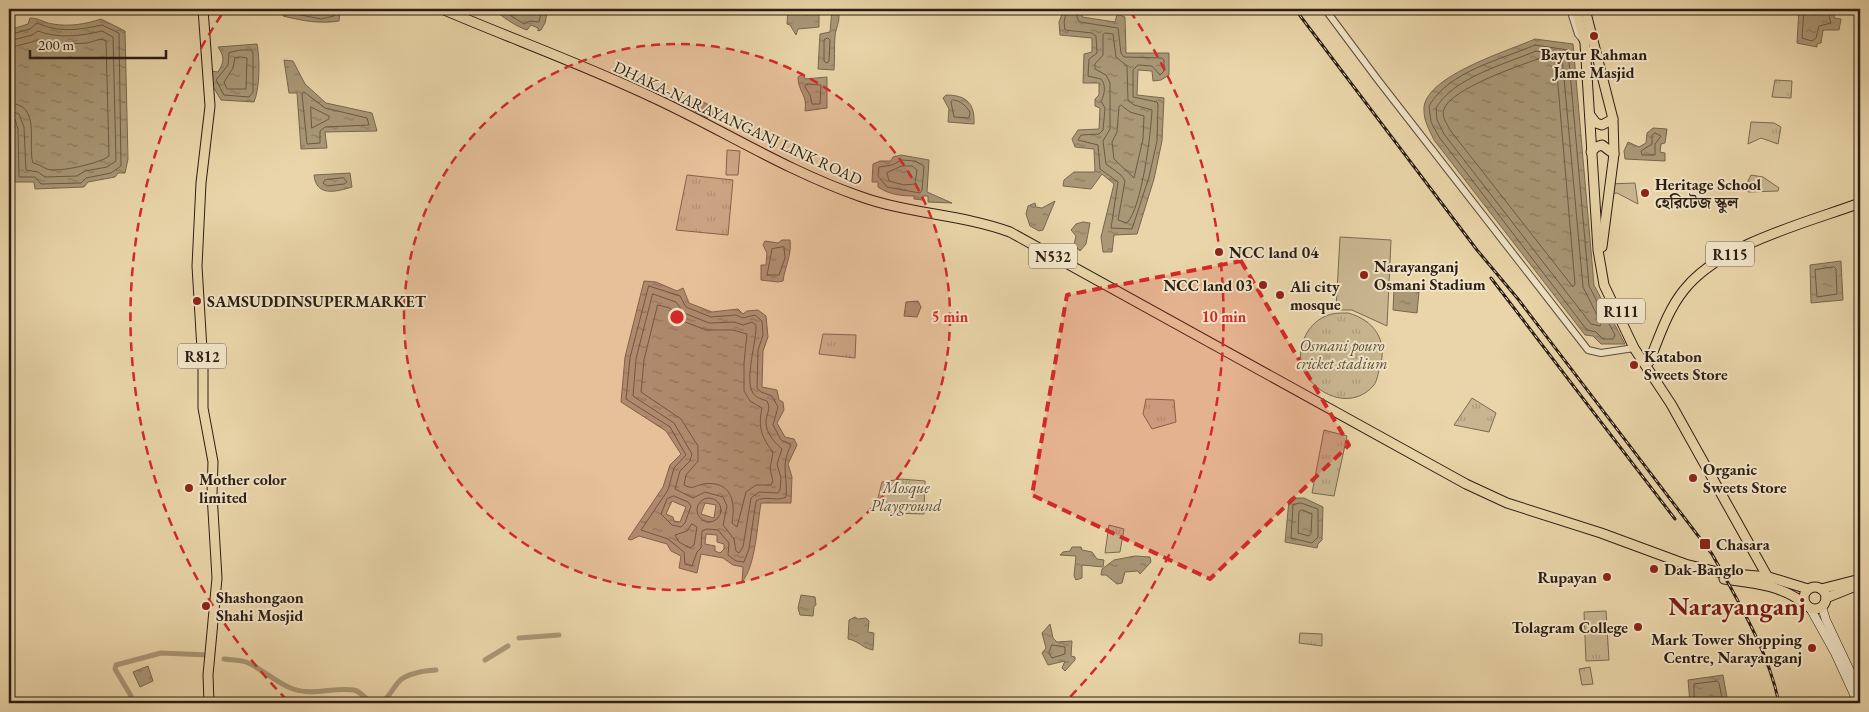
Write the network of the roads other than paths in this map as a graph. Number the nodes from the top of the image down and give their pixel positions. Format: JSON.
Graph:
{"nodes":[{"id":1,"x":203,"y":9,"type":"edge"},
{"id":2,"x":442,"y":9,"type":"edge"},
{"id":3,"x":1326,"y":9,"type":"edge"},
{"id":4,"x":1570,"y":9,"type":"edge"},
{"id":5,"x":1576,"y":9,"type":"edge"},
{"id":6,"x":1585,"y":9,"type":"edge"},
{"id":7,"x":1585,"y":43,"type":"junction"},
{"id":8,"x":1590,"y":115,"type":"junction"},
{"id":9,"x":1613,"y":119,"type":"junction"},
{"id":10,"x":1591,"y":152,"type":"junction"},
{"id":11,"x":1614,"y":154,"type":"junction"},
{"id":12,"x":1860,"y":203,"type":"edge"},
{"id":13,"x":1634,"y":348,"type":"junction"},
{"id":14,"x":1649,"y":362,"type":"junction"},
{"id":15,"x":1860,"y":579,"type":"edge"},
{"id":16,"x":1772,"y":581,"type":"junction"},
{"id":17,"x":1860,"y":585,"type":"edge"},
{"id":18,"x":1808,"y":589,"type":"junction"},
{"id":19,"x":1821,"y":589,"type":"junction"},
{"id":20,"x":1824,"y":602,"type":"junction"},
{"id":21,"x":1807,"y":606,"type":"junction"},
{"id":22,"x":1860,"y":692,"type":"edge"},
{"id":23,"x":210,"y":703,"type":"edge"},
{"id":24,"x":1858,"y":703,"type":"edge"}],
"edges":[{"from":1,"to":23,"type":"main road","number":"R812"},
{"from":2,"to":16,"type":"main road","name":"DHAKA-NARAYANGANJ LINK ROAD","number":"N532"},
{"from":3,"to":13,"type":"street"},
{"from":4,"to":7,"type":"street"},
{"from":5,"to":7,"type":"main road","number":"R111"},
{"from":6,"to":9,"type":"main road","number":"R111"},
{"from":7,"to":8,"type":"main road","number":"R111"},
{"from":8,"to":9,"type":"main road"},
{"from":8,"to":10,"type":"main road","number":"R111"},
{"from":9,"to":11,"type":"main road","number":"R111"},
{"from":10,"to":11,"type":"main road"},
{"from":10,"to":13,"type":"main road","number":"R111"},
{"from":11,"to":14,"type":"main road","number":"R111"},
{"from":12,"to":14,"type":"main road","number":"R115"},
{"from":13,"to":16,"type":"main road","number":"R111"},
{"from":14,"to":16,"type":"main road","number":"R111"},
{"from":15,"to":19,"type":"main road"},
{"from":16,"to":18,"type":"main road","name":"DHAKA-NARAYANGANJ LINK ROAD","number":"N532"},
{"from":16,"to":21,"type":"main road","name":"DHAKA-NARAYANGANJ LINK ROAD","number":"N532"},
{"from":17,"to":20,"type":"main road"},
{"from":18,"to":19,"type":"main road"},
{"from":18,"to":21,"type":"main road"},
{"from":19,"to":20,"type":"main road"},
{"from":20,"to":21,"type":"main road"},
{"from":20,"to":22,"type":"main road"},
{"from":21,"to":24,"type":"main road"}]}
